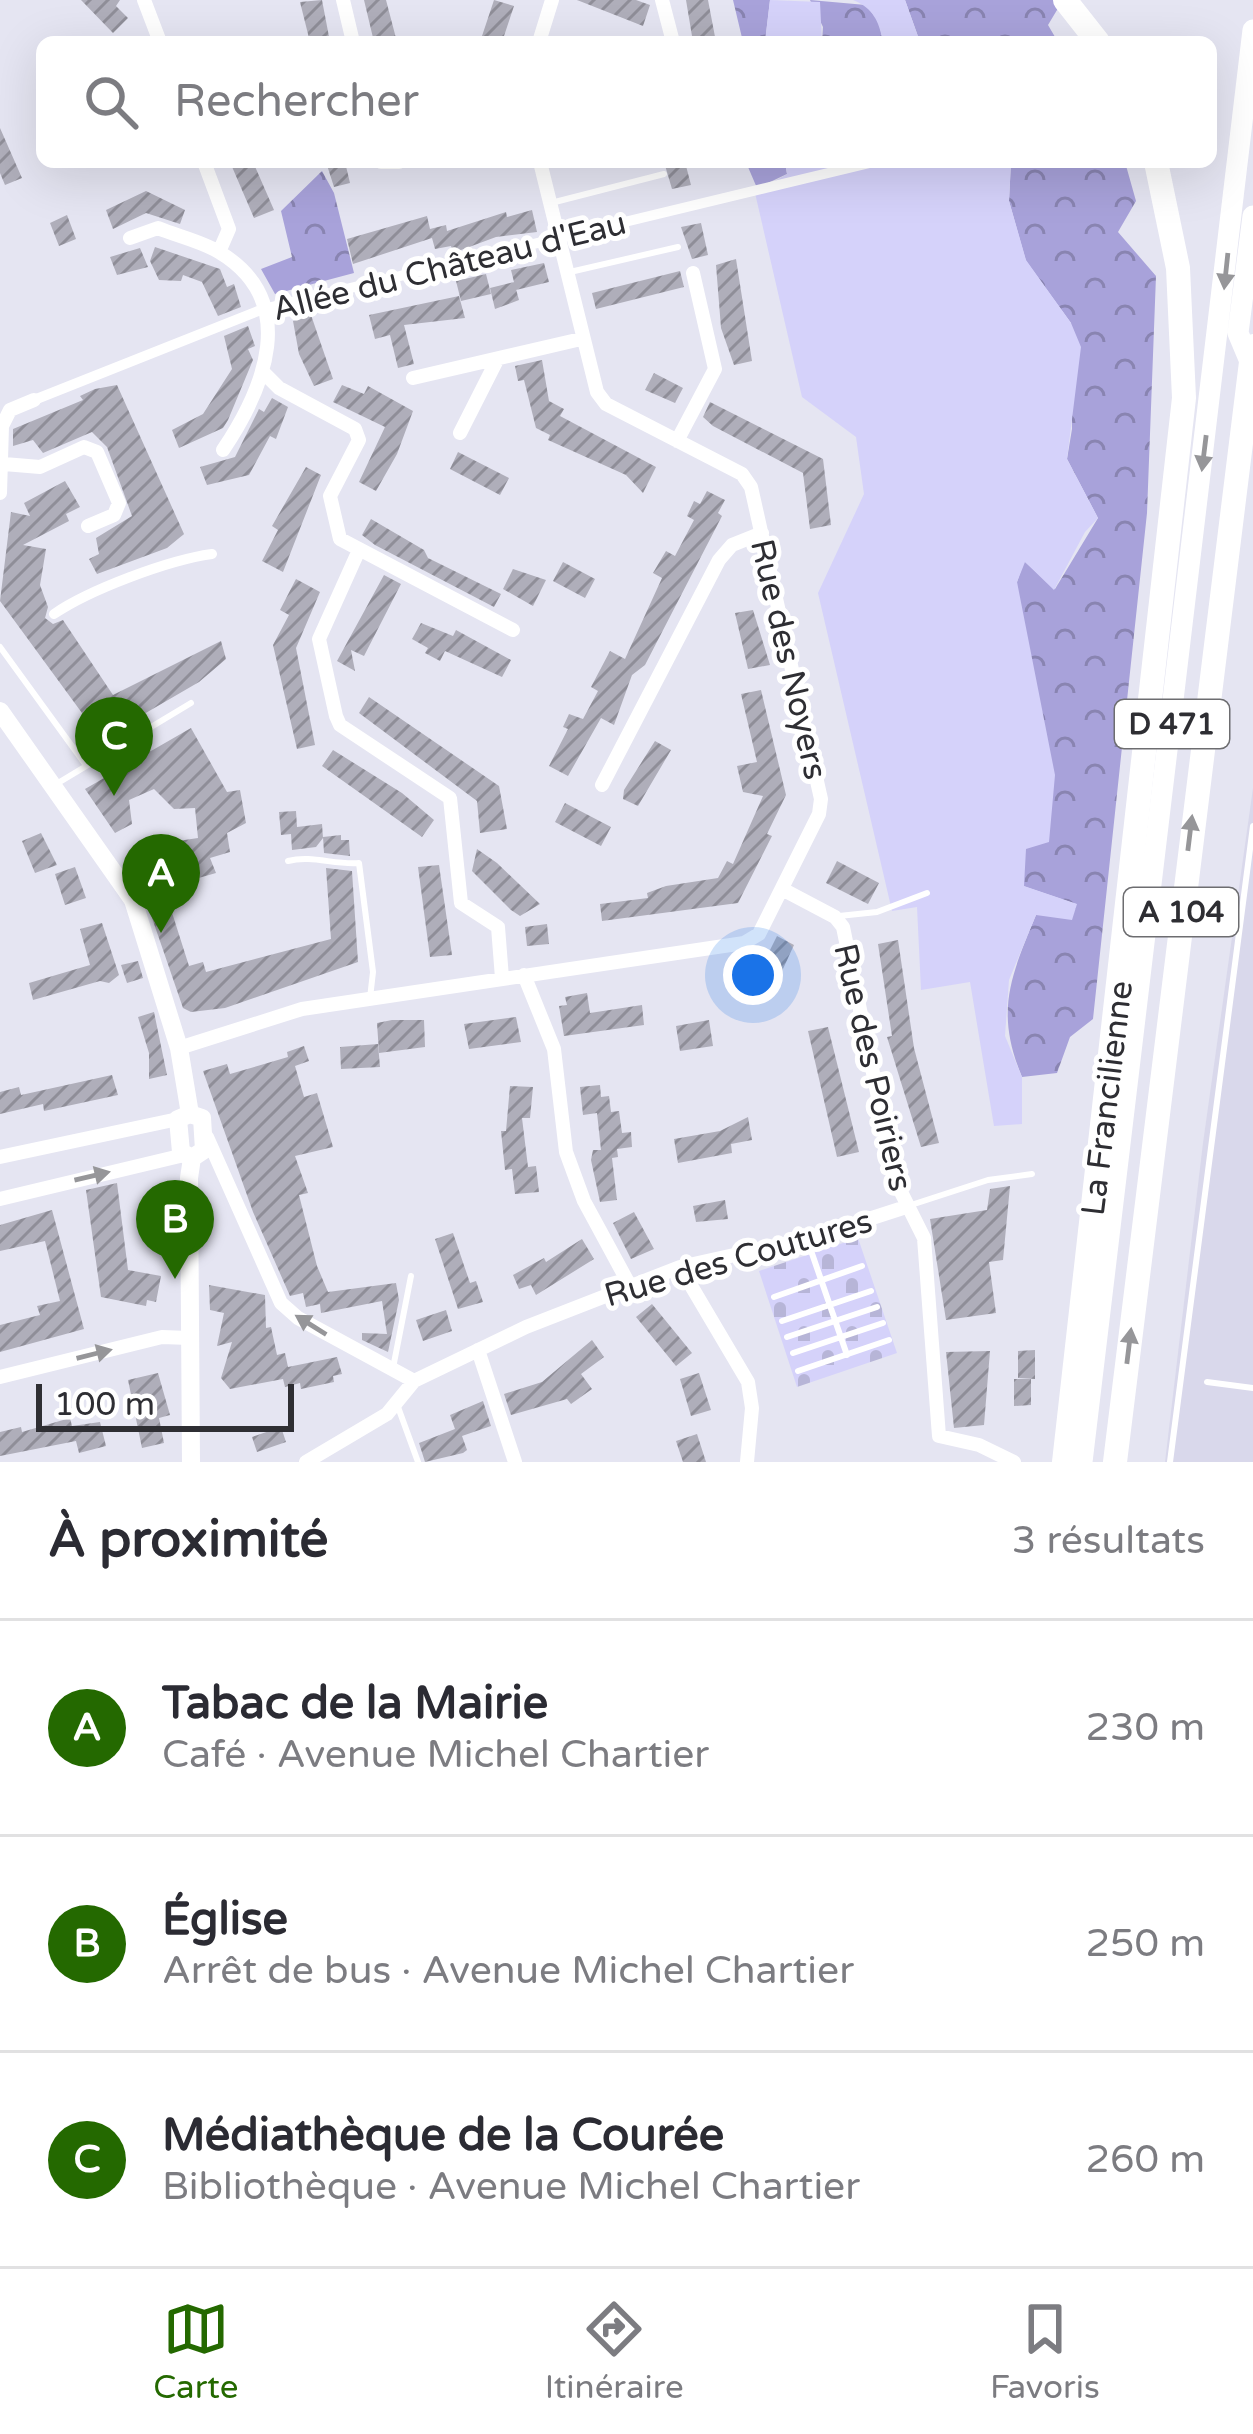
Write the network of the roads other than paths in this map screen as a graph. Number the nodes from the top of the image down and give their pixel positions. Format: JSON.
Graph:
{"nodes":[{"id":1,"x":144,"y":0,"type":"edge"},
{"id":2,"x":343,"y":0,"type":"edge"},
{"id":3,"x":552,"y":0,"type":"edge"},
{"id":4,"x":662,"y":0,"type":"edge"},
{"id":5,"x":1065,"y":0,"type":"edge"},
{"id":6,"x":1253,"y":30,"type":"edge"},
{"id":7,"x":158,"y":36,"type":"edge"},
{"id":8,"x":352,"y":36,"type":"edge"},
{"id":9,"x":541,"y":36,"type":"edge"},
{"id":10,"x":671,"y":36,"type":"edge"},
{"id":11,"x":1093,"y":36,"type":"edge"},
{"id":12,"x":206,"y":168,"type":"edge"},
{"id":13,"x":541,"y":168,"type":"edge"},
{"id":14,"x":850,"y":168,"type":"edge"},
{"id":15,"x":1157,"y":168,"type":"edge"},
{"id":16,"x":664,"y":174,"type":"dead end"},
{"id":17,"x":550,"y":203,"type":"junction"},
{"id":18,"x":1253,"y":216,"type":"edge"},
{"id":19,"x":130,"y":238,"type":"dead end"},
{"id":20,"x":559,"y":241,"type":"junction"},
{"id":21,"x":678,"y":247,"type":"dead end"},
{"id":22,"x":219,"y":252,"type":"junction"},
{"id":23,"x":566,"y":273,"type":"junction"},
{"id":24,"x":693,"y":273,"type":"dead end"},
{"id":25,"x":263,"y":309,"type":"junction"},
{"id":26,"x":581,"y":339,"type":"junction"},
{"id":27,"x":1252,"y":355,"type":"edge"},
{"id":28,"x":497,"y":360,"type":"junction"},
{"id":29,"x":265,"y":374,"type":"junction"},
{"id":30,"x":413,"y":378,"type":"dead end"},
{"id":31,"x":34,"y":400,"type":"joint"},
{"id":32,"x":5,"y":412,"type":"edge"},
{"id":33,"x":460,"y":433,"type":"dead end"},
{"id":34,"x":677,"y":441,"type":"junction"},
{"id":35,"x":223,"y":450,"type":"dead end"},
{"id":36,"x":4,"y":464,"type":"junction"},
{"id":37,"x":0,"y":493,"type":"edge"},
{"id":38,"x":88,"y":526,"type":"dead end"},
{"id":39,"x":762,"y":533,"type":"junction"},
{"id":40,"x":359,"y":550,"type":"junction"},
{"id":41,"x":212,"y":554,"type":"dead end"},
{"id":42,"x":54,"y":614,"type":"dead end"},
{"id":43,"x":513,"y":630,"type":"dead end"},
{"id":44,"x":0,"y":647,"type":"edge"},
{"id":45,"x":191,"y":704,"type":"dead end"},
{"id":46,"x":0,"y":711,"type":"edge"},
{"id":47,"x":85,"y":764,"type":"junction"},
{"id":48,"x":55,"y":785,"type":"junction"},
{"id":49,"x":602,"y":785,"type":"dead end"},
{"id":50,"x":1253,"y":826,"type":"edge"},
{"id":51,"x":288,"y":861,"type":"dead end"},
{"id":52,"x":782,"y":889,"type":"junction"},
{"id":53,"x":927,"y":893,"type":"dead end"},
{"id":54,"x":836,"y":916,"type":"junction"},
{"id":55,"x":524,"y":975,"type":"junction"},
{"id":56,"x":502,"y":978,"type":"junction"},
{"id":57,"x":370,"y":998,"type":"junction"},
{"id":58,"x":179,"y":1048,"type":"junction"},
{"id":59,"x":184,"y":1116,"type":"junction"},
{"id":60,"x":205,"y":1131,"type":"junction"},
{"id":61,"x":0,"y":1157,"type":"edge"},
{"id":62,"x":188,"y":1157,"type":"junction"},
{"id":63,"x":1031,"y":1174,"type":"dead end"},
{"id":64,"x":0,"y":1199,"type":"edge"},
{"id":65,"x":906,"y":1207,"type":"junction"},
{"id":66,"x":807,"y":1239,"type":"junction"},
{"id":67,"x":862,"y":1266,"type":"dead end"},
{"id":68,"x":680,"y":1267,"type":"junction"},
{"id":69,"x":411,"y":1276,"type":"dead end"},
{"id":70,"x":821,"y":1280,"type":"junction"},
{"id":71,"x":629,"y":1284,"type":"junction"},
{"id":72,"x":871,"y":1291,"type":"dead end"},
{"id":73,"x":774,"y":1297,"type":"dead end"},
{"id":74,"x":830,"y":1305,"type":"junction"},
{"id":75,"x":877,"y":1307,"type":"dead end"},
{"id":76,"x":782,"y":1321,"type":"dead end"},
{"id":77,"x":836,"y":1321,"type":"junction"},
{"id":78,"x":883,"y":1323,"type":"dead end"},
{"id":79,"x":787,"y":1337,"type":"dead end"},
{"id":80,"x":841,"y":1337,"type":"junction"},
{"id":81,"x":189,"y":1338,"type":"junction"},
{"id":82,"x":889,"y":1340,"type":"dead end"},
{"id":83,"x":478,"y":1350,"type":"junction"},
{"id":84,"x":793,"y":1353,"type":"dead end"},
{"id":85,"x":847,"y":1354,"type":"junction"},
{"id":86,"x":798,"y":1371,"type":"dead end"},
{"id":87,"x":392,"y":1372,"type":"junction"},
{"id":88,"x":0,"y":1377,"type":"edge"},
{"id":89,"x":414,"y":1382,"type":"junction"},
{"id":90,"x":1207,"y":1382,"type":"dead end"},
{"id":91,"x":1253,"y":1388,"type":"edge"},
{"id":92,"x":397,"y":1403,"type":"junction"},
{"id":93,"x":191,"y":1462,"type":"edge"},
{"id":94,"x":306,"y":1462,"type":"edge"},
{"id":95,"x":418,"y":1462,"type":"edge"},
{"id":96,"x":515,"y":1462,"type":"edge"},
{"id":97,"x":747,"y":1462,"type":"edge"},
{"id":98,"x":1013,"y":1462,"type":"edge"},
{"id":99,"x":1064,"y":1462,"type":"edge"},
{"id":100,"x":1082,"y":1462,"type":"edge"},
{"id":101,"x":1115,"y":1462,"type":"edge"},
{"id":102,"x":1170,"y":1462,"type":"edge"}],
"edges":[{"from":1,"to":7,"type":"street"},
{"from":2,"to":8,"type":"street"},
{"from":3,"to":9,"type":"street"},
{"from":4,"to":10,"type":"street"},
{"from":5,"to":11,"type":"highway"},
{"from":6,"to":100,"type":"main road","number":"D 471","one_way":true},
{"from":12,"to":22,"type":"street"},
{"from":13,"to":17,"type":"street","name":"Rue des Noyers"},
{"from":14,"to":20,"type":"street","name":"Allée du Château d'Eau"},
{"from":15,"to":99,"type":"highway","name":"La Francilienne","number":"A 104"},
{"from":16,"to":17,"type":"lane"},
{"from":17,"to":20,"type":"street","name":"Rue des Noyers"},
{"from":18,"to":27,"type":"main road"},
{"from":19,"to":22,"type":"street"},
{"from":20,"to":23,"type":"street","name":"Rue des Noyers"},
{"from":20,"to":25,"type":"street","name":"Allée du Château d'Eau"},
{"from":21,"to":23,"type":"lane"},
{"from":22,"to":25,"type":"street"},
{"from":23,"to":26,"type":"street","name":"Rue des Noyers"},
{"from":24,"to":34,"type":"street"},
{"from":25,"to":29,"type":"street"},
{"from":25,"to":31,"type":"street","name":"Allée du Château d'Eau"},
{"from":26,"to":28,"type":"street"},
{"from":26,"to":34,"type":"street","name":"Rue des Noyers"},
{"from":101,"to":27,"type":"highway","name":"La Francilienne","number":"A 104","one_way":true},
{"from":28,"to":30,"type":"street"},
{"from":28,"to":33,"type":"street"},
{"from":29,"to":35,"type":"street"},
{"from":29,"to":40,"type":"street"},
{"from":31,"to":32,"type":"street"},
{"from":32,"to":36,"type":"street"},
{"from":34,"to":39,"type":"street","name":"Rue des Noyers"},
{"from":36,"to":37,"type":"street"},
{"from":36,"to":38,"type":"street"},
{"from":39,"to":49,"type":"street"},
{"from":39,"to":52,"type":"street","name":"Rue des Noyers"},
{"from":40,"to":43,"type":"street"},
{"from":40,"to":56,"type":"street"},
{"from":41,"to":42,"type":"street"},
{"from":44,"to":47,"type":"lane"},
{"from":45,"to":47,"type":"lane"},
{"from":46,"to":48,"type":"main road"},
{"from":47,"to":48,"type":"lane"},
{"from":48,"to":58,"type":"main road"},
{"from":50,"to":102,"type":"lane"},
{"from":51,"to":57,"type":"lane"},
{"from":52,"to":54,"type":"street","name":"Rue des Poiriers"},
{"from":52,"to":55,"type":"street","name":"Rue des Noyers"},
{"from":53,"to":54,"type":"lane"},
{"from":54,"to":65,"type":"street","name":"Rue des Poiriers"},
{"from":55,"to":56,"type":"street","name":"Rue des Noyers"},
{"from":55,"to":71,"type":"street"},
{"from":56,"to":57,"type":"street","name":"Rue des Noyers"},
{"from":57,"to":58,"type":"street","name":"Rue des Noyers"},
{"from":58,"to":59,"type":"main road"},
{"from":59,"to":60,"type":"main road"},
{"from":59,"to":61,"type":"street"},
{"from":59,"to":62,"type":"main road"},
{"from":60,"to":62,"type":"main road"},
{"from":87,"to":60,"type":"street","one_way":true},
{"from":64,"to":62,"type":"street","one_way":true},
{"from":62,"to":81,"type":"main road"},
{"from":63,"to":65,"type":"lane"},
{"from":65,"to":66,"type":"street","name":"Rue des Coutures"},
{"from":65,"to":98,"type":"street","name":"Rue des Coutures"},
{"from":66,"to":68,"type":"street","name":"Rue des Coutures"},
{"from":66,"to":70,"type":"lane"},
{"from":67,"to":70,"type":"lane"},
{"from":68,"to":71,"type":"street","name":"Rue des Coutures"},
{"from":68,"to":97,"type":"street"},
{"from":69,"to":87,"type":"lane"},
{"from":70,"to":73,"type":"lane"},
{"from":70,"to":74,"type":"lane"},
{"from":71,"to":83,"type":"street","name":"Rue des Coutures"},
{"from":72,"to":74,"type":"lane"},
{"from":74,"to":76,"type":"lane"},
{"from":74,"to":77,"type":"lane"},
{"from":75,"to":77,"type":"lane"},
{"from":77,"to":79,"type":"lane"},
{"from":77,"to":80,"type":"lane"},
{"from":78,"to":80,"type":"lane"},
{"from":80,"to":84,"type":"lane"},
{"from":80,"to":85,"type":"lane"},
{"from":88,"to":81,"type":"street","one_way":true},
{"from":81,"to":93,"type":"main road"},
{"from":82,"to":85,"type":"lane"},
{"from":83,"to":89,"type":"street","name":"Rue des Coutures"},
{"from":83,"to":96,"type":"street"},
{"from":85,"to":86,"type":"lane"},
{"from":87,"to":89,"type":"street"},
{"from":89,"to":92,"type":"street"},
{"from":90,"to":91,"type":"lane"},
{"from":92,"to":94,"type":"street"},
{"from":92,"to":95,"type":"lane"}]}
